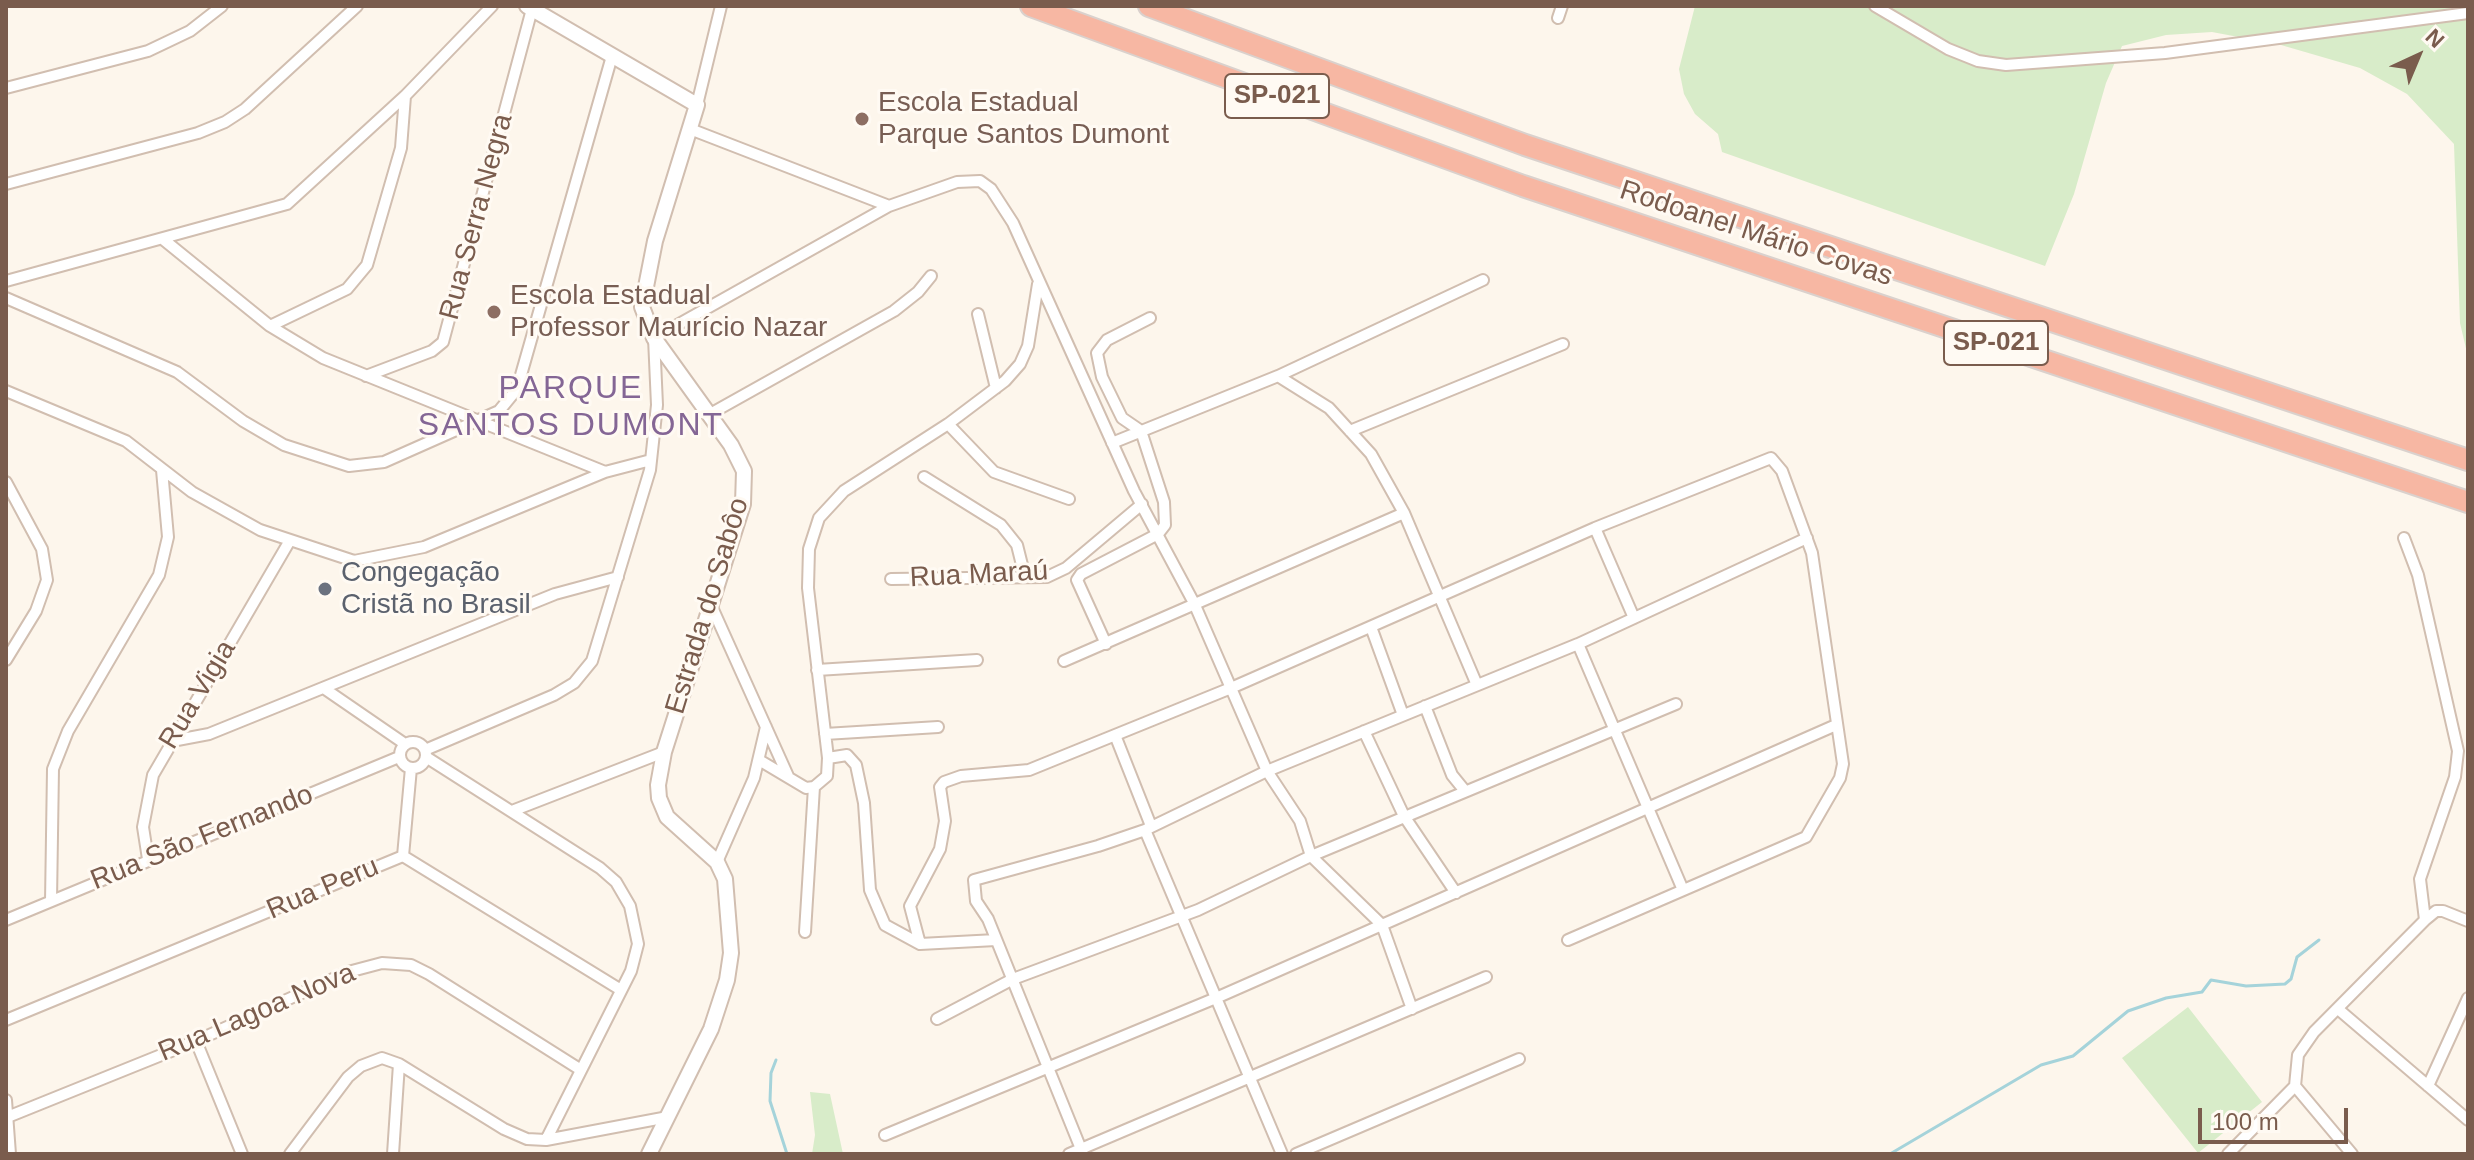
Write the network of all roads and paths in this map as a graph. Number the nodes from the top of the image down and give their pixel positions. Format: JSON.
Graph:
{"nodes":[{"id":1,"x":222,"y":6,"type":"edge"},
{"id":2,"x":357,"y":6,"type":"edge"},
{"id":3,"x":492,"y":6,"type":"edge"},
{"id":4,"x":721,"y":6,"type":"edge"},
{"id":5,"x":1031,"y":6,"type":"edge"},
{"id":6,"x":1149,"y":6,"type":"edge"},
{"id":7,"x":1562,"y":6,"type":"edge"},
{"id":8,"x":1875,"y":6,"type":"edge"},
{"id":9,"x":529,"y":8,"type":"edge"},
{"id":10,"x":2468,"y":13,"type":"edge"},
{"id":11,"x":1558,"y":18,"type":"dead end"},
{"id":12,"x":612,"y":56,"type":"junction"},
{"id":13,"x":6,"y":88,"type":"edge"},
{"id":14,"x":405,"y":96,"type":"junction"},
{"id":15,"x":697,"y":105,"type":"junction"},
{"id":16,"x":690,"y":129,"type":"junction"},
{"id":17,"x":6,"y":184,"type":"edge"},
{"id":18,"x":889,"y":206,"type":"junction"},
{"id":19,"x":164,"y":240,"type":"junction"},
{"id":20,"x":931,"y":276,"type":"dead end"},
{"id":21,"x":1483,"y":280,"type":"dead end"},
{"id":22,"x":6,"y":281,"type":"edge"},
{"id":23,"x":1038,"y":282,"type":"junction"},
{"id":24,"x":6,"y":298,"type":"edge"},
{"id":25,"x":978,"y":314,"type":"dead end"},
{"id":26,"x":1150,"y":318,"type":"dead end"},
{"id":27,"x":270,"y":326,"type":"junction"},
{"id":28,"x":654,"y":338,"type":"junction"},
{"id":29,"x":1563,"y":344,"type":"dead end"},
{"id":30,"x":366,"y":376,"type":"junction"},
{"id":31,"x":1278,"y":376,"type":"junction"},
{"id":32,"x":996,"y":388,"type":"junction"},
{"id":33,"x":6,"y":391,"type":"edge"},
{"id":34,"x":710,"y":414,"type":"junction"},
{"id":35,"x":478,"y":421,"type":"junction"},
{"id":36,"x":948,"y":424,"type":"junction"},
{"id":37,"x":1141,"y":431,"type":"junction"},
{"id":38,"x":1350,"y":431,"type":"junction"},
{"id":39,"x":1112,"y":443,"type":"junction"},
{"id":40,"x":651,"y":460,"type":"junction"},
{"id":41,"x":2468,"y":460,"type":"edge"},
{"id":42,"x":162,"y":470,"type":"junction"},
{"id":43,"x":605,"y":472,"type":"junction"},
{"id":44,"x":924,"y":477,"type":"dead end"},
{"id":45,"x":6,"y":482,"type":"edge"},
{"id":46,"x":1069,"y":499,"type":"dead end"},
{"id":47,"x":2468,"y":502,"type":"edge"},
{"id":48,"x":1142,"y":504,"type":"junction"},
{"id":49,"x":1404,"y":513,"type":"junction"},
{"id":50,"x":1595,"y":528,"type":"junction"},
{"id":51,"x":1158,"y":534,"type":"junction"},
{"id":52,"x":1807,"y":538,"type":"junction"},
{"id":53,"x":2404,"y":538,"type":"dead end"},
{"id":54,"x":289,"y":542,"type":"junction"},
{"id":55,"x":618,"y":577,"type":"junction"},
{"id":56,"x":1025,"y":577,"type":"junction"},
{"id":57,"x":891,"y":579,"type":"dead end"},
{"id":58,"x":1438,"y":597,"type":"junction"},
{"id":59,"x":710,"y":603,"type":"junction"},
{"id":60,"x":1194,"y":603,"type":"junction"},
{"id":61,"x":1634,"y":618,"type":"junction"},
{"id":62,"x":1371,"y":627,"type":"junction"},
{"id":63,"x":1106,"y":644,"type":"junction"},
{"id":64,"x":1578,"y":644,"type":"junction"},
{"id":65,"x":6,"y":660,"type":"edge"},
{"id":66,"x":977,"y":660,"type":"dead end"},
{"id":67,"x":1064,"y":661,"type":"dead end"},
{"id":68,"x":817,"y":670,"type":"junction"},
{"id":69,"x":1477,"y":685,"type":"junction"},
{"id":70,"x":1231,"y":688,"type":"junction"},
{"id":71,"x":325,"y":689,"type":"junction"},
{"id":72,"x":1676,"y":704,"type":"dead end"},
{"id":73,"x":1425,"y":706,"type":"junction"},
{"id":74,"x":1403,"y":715,"type":"junction"},
{"id":75,"x":766,"y":725,"type":"junction"},
{"id":76,"x":1836,"y":725,"type":"junction"},
{"id":77,"x":938,"y":727,"type":"dead end"},
{"id":78,"x":1614,"y":729,"type":"junction"},
{"id":79,"x":1364,"y":731,"type":"junction"},
{"id":80,"x":825,"y":734,"type":"junction"},
{"id":81,"x":1115,"y":735,"type":"junction"},
{"id":82,"x":172,"y":741,"type":"junction"},
{"id":83,"x":405,"y":744,"type":"junction"},
{"id":84,"x":664,"y":752,"type":"junction"},
{"id":85,"x":426,"y":754,"type":"junction"},
{"id":86,"x":399,"y":757,"type":"junction"},
{"id":87,"x":828,"y":758,"type":"junction"},
{"id":88,"x":759,"y":760,"type":"junction"},
{"id":89,"x":411,"y":768,"type":"junction"},
{"id":90,"x":1267,"y":771,"type":"junction"},
{"id":91,"x":789,"y":778,"type":"junction"},
{"id":92,"x":814,"y":787,"type":"junction"},
{"id":93,"x":1465,"y":791,"type":"junction"},
{"id":94,"x":1648,"y":808,"type":"junction"},
{"id":95,"x":512,"y":811,"type":"junction"},
{"id":96,"x":1404,"y":816,"type":"junction"},
{"id":97,"x":1148,"y":828,"type":"junction"},
{"id":98,"x":403,"y":856,"type":"junction"},
{"id":99,"x":1311,"y":856,"type":"junction"},
{"id":100,"x":148,"y":859,"type":"junction"},
{"id":101,"x":717,"y":862,"type":"junction"},
{"id":102,"x":1683,"y":890,"type":"junction"},
{"id":103,"x":1456,"y":893,"type":"junction"},
{"id":104,"x":51,"y":901,"type":"junction"},
{"id":105,"x":1180,"y":914,"type":"junction"},
{"id":106,"x":6,"y":920,"type":"edge"},
{"id":107,"x":2425,"y":920,"type":"junction"},
{"id":108,"x":2468,"y":921,"type":"edge"},
{"id":109,"x":1382,"y":925,"type":"junction"},
{"id":110,"x":805,"y":932,"type":"dead end"},
{"id":111,"x":996,"y":940,"type":"junction"},
{"id":112,"x":1568,"y":940,"type":"dead end"},
{"id":113,"x":920,"y":944,"type":"junction"},
{"id":114,"x":1486,"y":977,"type":"dead end"},
{"id":115,"x":1013,"y":979,"type":"junction"},
{"id":116,"x":621,"y":990,"type":"junction"},
{"id":117,"x":1216,"y":998,"type":"junction"},
{"id":118,"x":2468,"y":998,"type":"edge"},
{"id":119,"x":1412,"y":1009,"type":"junction"},
{"id":120,"x":2338,"y":1009,"type":"junction"},
{"id":121,"x":937,"y":1019,"type":"dead end"},
{"id":122,"x":6,"y":1020,"type":"edge"},
{"id":123,"x":196,"y":1041,"type":"junction"},
{"id":124,"x":1519,"y":1059,"type":"dead end"},
{"id":125,"x":399,"y":1064,"type":"junction"},
{"id":126,"x":1048,"y":1068,"type":"junction"},
{"id":127,"x":581,"y":1070,"type":"junction"},
{"id":128,"x":1250,"y":1079,"type":"junction"},
{"id":129,"x":2295,"y":1086,"type":"junction"},
{"id":130,"x":2428,"y":1086,"type":"junction"},
{"id":131,"x":6,"y":1100,"type":"edge"},
{"id":132,"x":10,"y":1116,"type":"junction"},
{"id":133,"x":668,"y":1117,"type":"junction"},
{"id":134,"x":2468,"y":1120,"type":"edge"},
{"id":135,"x":885,"y":1135,"type":"dead end"},
{"id":136,"x":546,"y":1140,"type":"junction"},
{"id":137,"x":1082,"y":1152,"type":"edge"},
{"id":138,"x":10,"y":1154,"type":"edge"},
{"id":139,"x":242,"y":1154,"type":"edge"},
{"id":140,"x":290,"y":1154,"type":"edge"},
{"id":141,"x":393,"y":1154,"type":"edge"},
{"id":142,"x":649,"y":1154,"type":"edge"},
{"id":143,"x":1069,"y":1154,"type":"edge"},
{"id":144,"x":1282,"y":1154,"type":"edge"},
{"id":145,"x":1296,"y":1154,"type":"edge"},
{"id":146,"x":2228,"y":1154,"type":"edge"},
{"id":147,"x":2352,"y":1154,"type":"edge"}],
"edges":[{"from":1,"to":13,"type":"street"},
{"from":2,"to":17,"type":"street"},
{"from":3,"to":14,"type":"street"},
{"from":4,"to":15,"type":"street","name":"Estrada do Sabôo"},
{"from":5,"to":47,"type":"highway","name":"Rodoanel Mário Covas","number":"SP-021"},
{"from":6,"to":41,"type":"highway","name":"Rodoanel Mário Covas","number":"SP-021"},
{"from":7,"to":11,"type":"street"},
{"from":8,"to":10,"type":"street"},
{"from":9,"to":12,"type":"street"},
{"from":9,"to":30,"type":"street","name":"Rua Serra Negra"},
{"from":12,"to":15,"type":"street"},
{"from":12,"to":35,"type":"street"},
{"from":14,"to":19,"type":"street"},
{"from":14,"to":27,"type":"street"},
{"from":15,"to":16,"type":"street","name":"Estrada do Sabôo"},
{"from":16,"to":18,"type":"street"},
{"from":16,"to":28,"type":"street","name":"Estrada do Sabôo"},
{"from":18,"to":23,"type":"street"},
{"from":18,"to":28,"type":"street"},
{"from":19,"to":22,"type":"street"},
{"from":19,"to":27,"type":"street"},
{"from":20,"to":34,"type":"street"},
{"from":21,"to":31,"type":"street"},
{"from":23,"to":32,"type":"street"},
{"from":23,"to":39,"type":"street"},
{"from":24,"to":35,"type":"street"},
{"from":25,"to":32,"type":"street"},
{"from":26,"to":37,"type":"street"},
{"from":27,"to":30,"type":"street"},
{"from":28,"to":34,"type":"street","name":"Estrada do Sabôo"},
{"from":28,"to":40,"type":"street"},
{"from":29,"to":38,"type":"street"},
{"from":30,"to":35,"type":"street"},
{"from":31,"to":37,"type":"street"},
{"from":31,"to":38,"type":"street"},
{"from":32,"to":36,"type":"street"},
{"from":33,"to":42,"type":"street"},
{"from":34,"to":59,"type":"street","name":"Estrada do Sabôo"},
{"from":35,"to":43,"type":"street"},
{"from":36,"to":46,"type":"street"},
{"from":36,"to":68,"type":"street"},
{"from":37,"to":39,"type":"street"},
{"from":37,"to":51,"type":"street"},
{"from":38,"to":49,"type":"street"},
{"from":39,"to":48,"type":"street"},
{"from":40,"to":43,"type":"street"},
{"from":40,"to":55,"type":"street"},
{"from":42,"to":54,"type":"street"},
{"from":42,"to":104,"type":"street"},
{"from":43,"to":54,"type":"street"},
{"from":44,"to":56,"type":"street"},
{"from":45,"to":65,"type":"street"},
{"from":48,"to":51,"type":"street"},
{"from":48,"to":56,"type":"street","name":"Rua Maraú"},
{"from":49,"to":58,"type":"street"},
{"from":49,"to":60,"type":"street"},
{"from":50,"to":52,"type":"street"},
{"from":50,"to":58,"type":"street"},
{"from":50,"to":61,"type":"street"},
{"from":51,"to":60,"type":"street"},
{"from":51,"to":63,"type":"street"},
{"from":52,"to":61,"type":"street"},
{"from":52,"to":76,"type":"street"},
{"from":53,"to":107,"type":"street"},
{"from":54,"to":82,"type":"street","name":"Rua Vigia"},
{"from":55,"to":71,"type":"street"},
{"from":55,"to":85,"type":"street"},
{"from":56,"to":57,"type":"street","name":"Rua Maraú"},
{"from":58,"to":62,"type":"street"},
{"from":58,"to":69,"type":"street"},
{"from":59,"to":75,"type":"street"},
{"from":59,"to":84,"type":"street","name":"Estrada do Sabôo"},
{"from":60,"to":63,"type":"street"},
{"from":60,"to":70,"type":"street"},
{"from":61,"to":64,"type":"street"},
{"from":62,"to":70,"type":"street"},
{"from":62,"to":74,"type":"street"},
{"from":63,"to":67,"type":"street"},
{"from":64,"to":69,"type":"street"},
{"from":64,"to":78,"type":"street"},
{"from":66,"to":68,"type":"street"},
{"from":68,"to":80,"type":"street"},
{"from":69,"to":73,"type":"street"},
{"from":70,"to":81,"type":"street"},
{"from":70,"to":90,"type":"street"},
{"from":71,"to":82,"type":"street"},
{"from":71,"to":83,"type":"street"},
{"from":72,"to":78,"type":"street"},
{"from":73,"to":74,"type":"street"},
{"from":73,"to":93,"type":"street"},
{"from":74,"to":79,"type":"street"},
{"from":75,"to":88,"type":"street"},
{"from":75,"to":91,"type":"street"},
{"from":76,"to":94,"type":"street"},
{"from":76,"to":102,"type":"street"},
{"from":77,"to":80,"type":"street"},
{"from":78,"to":93,"type":"street"},
{"from":78,"to":94,"type":"street"},
{"from":79,"to":90,"type":"street"},
{"from":79,"to":96,"type":"street"},
{"from":80,"to":87,"type":"street"},
{"from":81,"to":97,"type":"street"},
{"from":81,"to":113,"type":"street"},
{"from":82,"to":100,"type":"street","name":"Rua Vigia"},
{"from":83,"to":85,"type":"street"},
{"from":83,"to":86,"type":"street"},
{"from":84,"to":95,"type":"street"},
{"from":84,"to":101,"type":"street","name":"Estrada do Sabôo"},
{"from":85,"to":89,"type":"street"},
{"from":85,"to":95,"type":"street"},
{"from":86,"to":89,"type":"street"},
{"from":86,"to":100,"type":"street","name":"Rua São Fernando"},
{"from":87,"to":92,"type":"street"},
{"from":87,"to":113,"type":"street"},
{"from":88,"to":91,"type":"street"},
{"from":88,"to":101,"type":"street"},
{"from":89,"to":98,"type":"street"},
{"from":90,"to":97,"type":"street"},
{"from":90,"to":99,"type":"street"},
{"from":91,"to":92,"type":"street"},
{"from":92,"to":110,"type":"street"},
{"from":93,"to":96,"type":"street"},
{"from":94,"to":102,"type":"street"},
{"from":94,"to":103,"type":"street"},
{"from":95,"to":116,"type":"street"},
{"from":96,"to":99,"type":"street"},
{"from":96,"to":103,"type":"street"},
{"from":97,"to":105,"type":"street"},
{"from":97,"to":111,"type":"street"},
{"from":98,"to":116,"type":"street","name":"Rua Peru"},
{"from":98,"to":122,"type":"street","name":"Rua Peru"},
{"from":99,"to":105,"type":"street"},
{"from":99,"to":109,"type":"street"},
{"from":100,"to":104,"type":"street","name":"Rua São Fernando"},
{"from":101,"to":133,"type":"street"},
{"from":102,"to":112,"type":"street"},
{"from":103,"to":109,"type":"street"},
{"from":104,"to":106,"type":"street","name":"Rua São Fernando"},
{"from":105,"to":115,"type":"street"},
{"from":105,"to":117,"type":"street"},
{"from":107,"to":108,"type":"street"},
{"from":107,"to":120,"type":"street"},
{"from":109,"to":117,"type":"street"},
{"from":109,"to":119,"type":"street"},
{"from":111,"to":113,"type":"street"},
{"from":111,"to":115,"type":"street"},
{"from":114,"to":119,"type":"street"},
{"from":115,"to":121,"type":"street"},
{"from":115,"to":126,"type":"street"},
{"from":116,"to":127,"type":"street"},
{"from":117,"to":126,"type":"street"},
{"from":117,"to":128,"type":"street"},
{"from":118,"to":130,"type":"street"},
{"from":119,"to":128,"type":"street"},
{"from":120,"to":129,"type":"street"},
{"from":120,"to":130,"type":"street"},
{"from":123,"to":127,"type":"street","name":"Rua Lagoa Nova"},
{"from":123,"to":132,"type":"street","name":"Rua Lagoa Nova"},
{"from":123,"to":139,"type":"street"},
{"from":124,"to":145,"type":"street"},
{"from":125,"to":136,"type":"street"},
{"from":125,"to":140,"type":"street"},
{"from":125,"to":141,"type":"street"},
{"from":126,"to":135,"type":"street"},
{"from":126,"to":137,"type":"street"},
{"from":127,"to":136,"type":"street"},
{"from":128,"to":137,"type":"street"},
{"from":128,"to":144,"type":"street"},
{"from":129,"to":146,"type":"street"},
{"from":129,"to":147,"type":"street"},
{"from":130,"to":134,"type":"street"},
{"from":131,"to":132,"type":"street"},
{"from":132,"to":138,"type":"street"},
{"from":133,"to":136,"type":"street"},
{"from":133,"to":142,"type":"street"},
{"from":137,"to":143,"type":"street"}]}
